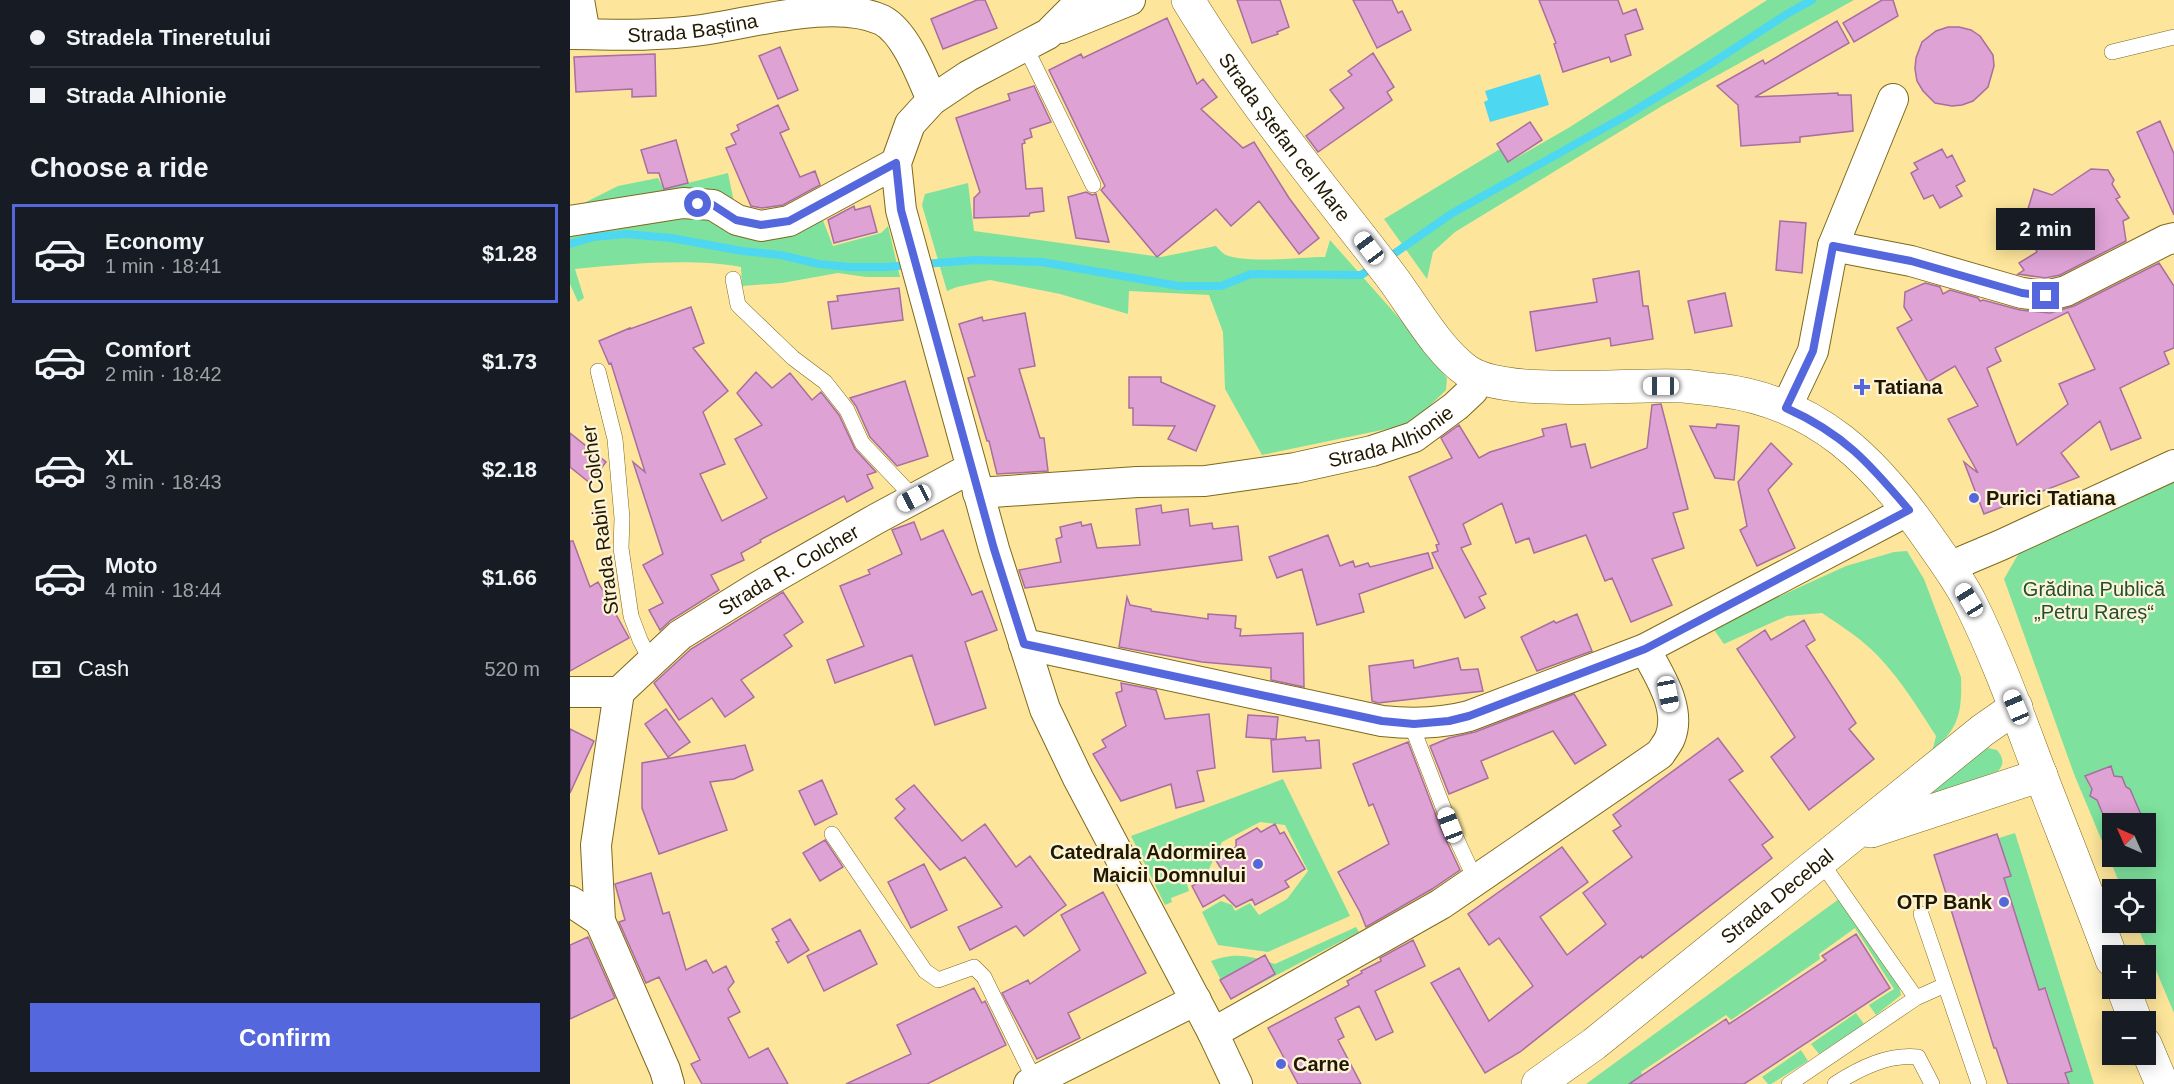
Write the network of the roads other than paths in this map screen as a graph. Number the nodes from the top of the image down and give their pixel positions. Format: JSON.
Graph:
{"nodes":[{"id":1,"x":579,"y":0,"type":"edge"},
{"id":2,"x":1082,"y":0,"type":"edge"},
{"id":3,"x":1130,"y":0,"type":"edge"},
{"id":4,"x":1188,"y":0,"type":"edge"},
{"id":5,"x":577,"y":34,"type":"edge"},
{"id":6,"x":2174,"y":37,"type":"edge"},
{"id":7,"x":1036,"y":40,"type":"junction"},
{"id":8,"x":2112,"y":51,"type":"dead end"},
{"id":9,"x":1893,"y":99,"type":"dead end"},
{"id":10,"x":932,"y":100,"type":"junction"},
{"id":11,"x":896,"y":163,"type":"junction"},
{"id":12,"x":1093,"y":185,"type":"dead end"},
{"id":13,"x":572,"y":213,"type":"edge"},
{"id":14,"x":2174,"y":238,"type":"edge"},
{"id":15,"x":1833,"y":246,"type":"junction"},
{"id":16,"x":733,"y":279,"type":"dead end"},
{"id":17,"x":598,"y":371,"type":"dead end"},
{"id":18,"x":1480,"y":378,"type":"junction"},
{"id":19,"x":1786,"y":408,"type":"junction"},
{"id":20,"x":2174,"y":465,"type":"edge"},
{"id":21,"x":975,"y":481,"type":"junction"},
{"id":22,"x":914,"y":498,"type":"junction"},
{"id":23,"x":1909,"y":510,"type":"junction"},
{"id":24,"x":1949,"y":567,"type":"junction"},
{"id":25,"x":1024,"y":644,"type":"junction"},
{"id":26,"x":1645,"y":649,"type":"junction"},
{"id":27,"x":651,"y":662,"type":"junction"},
{"id":28,"x":570,"y":692,"type":"edge"},
{"id":29,"x":619,"y":692,"type":"junction"},
{"id":30,"x":2016,"y":707,"type":"junction"},
{"id":31,"x":1411,"y":724,"type":"junction"},
{"id":32,"x":2041,"y":775,"type":"junction"},
{"id":33,"x":832,"y":834,"type":"dead end"},
{"id":34,"x":1852,"y":838,"type":"junction"},
{"id":35,"x":1821,"y":862,"type":"junction"},
{"id":36,"x":1476,"y":881,"type":"junction"},
{"id":37,"x":570,"y":901,"type":"edge"},
{"id":38,"x":1921,"y":914,"type":"dead end"},
{"id":39,"x":600,"y":921,"type":"junction"},
{"id":40,"x":2106,"y":945,"type":"edge"},
{"id":41,"x":1945,"y":985,"type":"junction"},
{"id":42,"x":1916,"y":998,"type":"junction"},
{"id":43,"x":1196,"y":1000,"type":"junction"},
{"id":44,"x":1214,"y":1033,"type":"junction"},
{"id":45,"x":2154,"y":1065,"type":"edge"},
{"id":46,"x":1032,"y":1082,"type":"edge"},
{"id":47,"x":669,"y":1084,"type":"edge"},
{"id":48,"x":1237,"y":1084,"type":"edge"},
{"id":49,"x":1538,"y":1084,"type":"edge"},
{"id":50,"x":1790,"y":1084,"type":"edge"},
{"id":51,"x":1835,"y":1084,"type":"edge"},
{"id":52,"x":1932,"y":1084,"type":"edge"},
{"id":53,"x":1979,"y":1084,"type":"edge"},
{"id":54,"x":2162,"y":1084,"type":"edge"}],
"edges":[{"from":1,"to":5,"type":"street","name":"Strada Baștina"},
{"from":2,"to":7,"type":"street"},
{"from":3,"to":7,"type":"street"},
{"from":4,"to":18,"type":"main road","name":"Strada Ștefan cel Mare"},
{"from":5,"to":10,"type":"street","name":"Strada Baștina"},
{"from":6,"to":8,"type":"lane"},
{"from":7,"to":10,"type":"street"},
{"from":7,"to":12,"type":"lane"},
{"from":9,"to":15,"type":"street"},
{"from":10,"to":11,"type":"street"},
{"from":11,"to":13,"type":"street"},
{"from":11,"to":21,"type":"street"},
{"from":14,"to":15,"type":"street"},
{"from":15,"to":19,"type":"street"},
{"from":16,"to":22,"type":"lane"},
{"from":17,"to":27,"type":"lane","name":"Strada Rabin Colcher"},
{"from":18,"to":19,"type":"main road"},
{"from":18,"to":21,"type":"street","name":"Strada Alhionie"},
{"from":19,"to":23,"type":"main road"},
{"from":20,"to":24,"type":"street"},
{"from":21,"to":22,"type":"street","name":"Strada R. Colcher"},
{"from":21,"to":25,"type":"street"},
{"from":22,"to":27,"type":"street","name":"Strada R. Colcher"},
{"from":23,"to":24,"type":"main road"},
{"from":23,"to":26,"type":"street"},
{"from":24,"to":30,"type":"main road"},
{"from":25,"to":31,"type":"street"},
{"from":25,"to":43,"type":"street"},
{"from":26,"to":31,"type":"street"},
{"from":26,"to":36,"type":"street"},
{"from":27,"to":29,"type":"street","name":"Strada R. Colcher"},
{"from":28,"to":29,"type":"street"},
{"from":29,"to":39,"type":"street"},
{"from":30,"to":32,"type":"main road"},
{"from":30,"to":34,"type":"main road","name":"Strada Decebal"},
{"from":31,"to":36,"type":"lane"},
{"from":32,"to":34,"type":"main road"},
{"from":32,"to":40,"type":"main road"},
{"from":33,"to":46,"type":"lane"},
{"from":34,"to":35,"type":"main road","name":"Strada Decebal"},
{"from":35,"to":42,"type":"lane"},
{"from":35,"to":49,"type":"main road","name":"Strada Decebal"},
{"from":36,"to":44,"type":"street"},
{"from":37,"to":39,"type":"street"},
{"from":38,"to":41,"type":"lane"},
{"from":39,"to":47,"type":"street"},
{"from":41,"to":42,"type":"lane"},
{"from":41,"to":53,"type":"lane"},
{"from":42,"to":50,"type":"lane"},
{"from":43,"to":44,"type":"street"},
{"from":43,"to":46,"type":"street"},
{"from":44,"to":48,"type":"street"},
{"from":45,"to":54,"type":"main road"},
{"from":51,"to":52,"type":"lane"}]}
